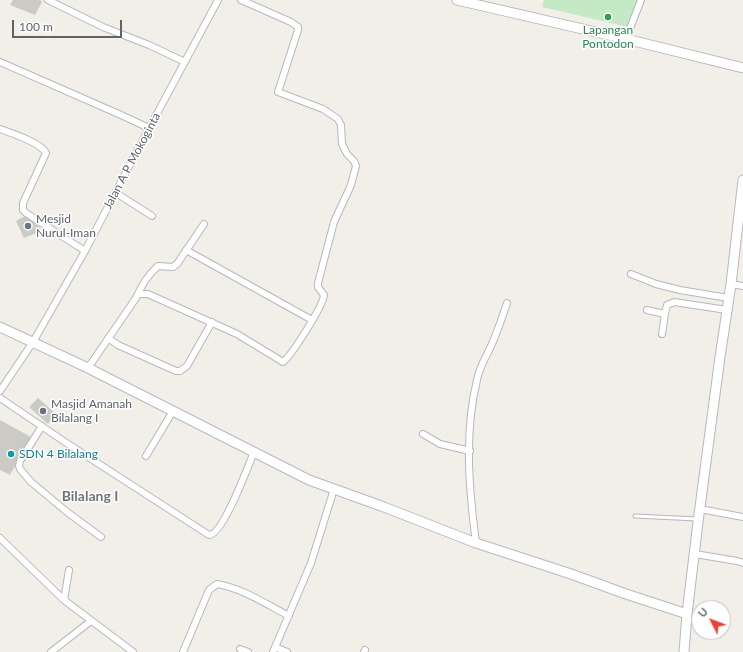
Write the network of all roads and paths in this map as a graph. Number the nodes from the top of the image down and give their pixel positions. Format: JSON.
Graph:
{"nodes":[{"id":1,"x":48,"y":0,"type":"edge"},
{"id":2,"x":218,"y":0,"type":"edge"},
{"id":3,"x":241,"y":0,"type":"edge"},
{"id":4,"x":457,"y":0,"type":"edge"},
{"id":5,"x":641,"y":0,"type":"edge"},
{"id":6,"x":626,"y":39,"type":"junction"},
{"id":7,"x":0,"y":62,"type":"edge"},
{"id":8,"x":185,"y":62,"type":"junction"},
{"id":9,"x":743,"y":68,"type":"edge"},
{"id":10,"x":0,"y":128,"type":"edge"},
{"id":11,"x":149,"y":128,"type":"junction"},
{"id":12,"x":743,"y":180,"type":"edge"},
{"id":13,"x":116,"y":193,"type":"junction"},
{"id":14,"x":152,"y":216,"type":"dead end"},
{"id":15,"x":204,"y":224,"type":"dead end"},
{"id":16,"x":186,"y":250,"type":"junction"},
{"id":17,"x":85,"y":252,"type":"junction"},
{"id":18,"x":631,"y":274,"type":"dead end"},
{"id":19,"x":731,"y":284,"type":"junction"},
{"id":20,"x":743,"y":286,"type":"edge"},
{"id":21,"x":138,"y":294,"type":"junction"},
{"id":22,"x":728,"y":298,"type":"junction"},
{"id":23,"x":507,"y":303,"type":"dead end"},
{"id":24,"x":647,"y":310,"type":"dead end"},
{"id":25,"x":727,"y":310,"type":"junction"},
{"id":26,"x":665,"y":314,"type":"junction"},
{"id":27,"x":312,"y":320,"type":"junction"},
{"id":28,"x":212,"y":322,"type":"junction"},
{"id":29,"x":0,"y":328,"type":"edge"},
{"id":30,"x":662,"y":334,"type":"dead end"},
{"id":31,"x":108,"y":338,"type":"junction"},
{"id":32,"x":33,"y":342,"type":"junction"},
{"id":33,"x":88,"y":368,"type":"junction"},
{"id":34,"x":0,"y":391,"type":"edge"},
{"id":35,"x":0,"y":398,"type":"edge"},
{"id":36,"x":173,"y":411,"type":"junction"},
{"id":37,"x":42,"y":426,"type":"junction"},
{"id":38,"x":423,"y":434,"type":"dead end"},
{"id":39,"x":470,"y":451,"type":"junction"},
{"id":40,"x":254,"y":452,"type":"junction"},
{"id":41,"x":146,"y":456,"type":"dead end"},
{"id":42,"x":334,"y":489,"type":"junction"},
{"id":43,"x":700,"y":509,"type":"junction"},
{"id":44,"x":635,"y":516,"type":"dead end"},
{"id":45,"x":743,"y":517,"type":"edge"},
{"id":46,"x":698,"y":520,"type":"junction"},
{"id":47,"x":101,"y":537,"type":"dead end"},
{"id":48,"x":0,"y":538,"type":"edge"},
{"id":49,"x":476,"y":543,"type":"junction"},
{"id":50,"x":695,"y":554,"type":"junction"},
{"id":51,"x":743,"y":563,"type":"edge"},
{"id":52,"x":69,"y":570,"type":"dead end"},
{"id":53,"x":64,"y":600,"type":"junction"},
{"id":54,"x":687,"y":614,"type":"junction"},
{"id":55,"x":289,"y":616,"type":"junction"},
{"id":56,"x":91,"y":621,"type":"junction"},
{"id":57,"x":240,"y":649,"type":"dead end"},
{"id":58,"x":274,"y":650,"type":"edge"},
{"id":59,"x":51,"y":652,"type":"edge"},
{"id":60,"x":133,"y":652,"type":"edge"},
{"id":61,"x":183,"y":652,"type":"edge"},
{"id":62,"x":248,"y":652,"type":"edge"},
{"id":63,"x":286,"y":652,"type":"edge"},
{"id":64,"x":684,"y":652,"type":"edge"}],
"edges":[{"from":1,"to":8,"type":"street"},
{"from":2,"to":8,"type":"street","name":"Jalan A P Mokoginta"},
{"from":3,"to":27,"type":"street"},
{"from":4,"to":6,"type":"street"},
{"from":5,"to":6,"type":"street"},
{"from":6,"to":9,"type":"street"},
{"from":7,"to":11,"type":"street"},
{"from":8,"to":11,"type":"street","name":"Jalan A P Mokoginta"},
{"from":10,"to":17,"type":"street"},
{"from":11,"to":13,"type":"street","name":"Jalan A P Mokoginta"},
{"from":12,"to":19,"type":"street"},
{"from":13,"to":14,"type":"street"},
{"from":13,"to":17,"type":"street","name":"Jalan A P Mokoginta"},
{"from":15,"to":16,"type":"street"},
{"from":16,"to":21,"type":"street"},
{"from":16,"to":27,"type":"street"},
{"from":17,"to":32,"type":"street","name":"Jalan A P Mokoginta"},
{"from":18,"to":22,"type":"street"},
{"from":19,"to":20,"type":"street"},
{"from":19,"to":22,"type":"street"},
{"from":21,"to":28,"type":"street"},
{"from":21,"to":31,"type":"street"},
{"from":22,"to":25,"type":"street"},
{"from":23,"to":39,"type":"street"},
{"from":24,"to":26,"type":"street"},
{"from":25,"to":26,"type":"street"},
{"from":25,"to":43,"type":"street"},
{"from":26,"to":30,"type":"street"},
{"from":27,"to":28,"type":"street"},
{"from":28,"to":31,"type":"street"},
{"from":29,"to":32,"type":"street"},
{"from":31,"to":33,"type":"street"},
{"from":32,"to":33,"type":"street"},
{"from":32,"to":34,"type":"street","name":"Jalan A P Mokoginta"},
{"from":33,"to":36,"type":"street"},
{"from":35,"to":37,"type":"street"},
{"from":36,"to":40,"type":"street"},
{"from":36,"to":41,"type":"street"},
{"from":37,"to":40,"type":"street"},
{"from":37,"to":47,"type":"street"},
{"from":38,"to":39,"type":"street"},
{"from":39,"to":49,"type":"street"},
{"from":40,"to":42,"type":"street"},
{"from":42,"to":49,"type":"street"},
{"from":42,"to":55,"type":"street"},
{"from":43,"to":45,"type":"street"},
{"from":43,"to":46,"type":"street"},
{"from":44,"to":46,"type":"lane"},
{"from":46,"to":50,"type":"street"},
{"from":48,"to":53,"type":"street"},
{"from":49,"to":54,"type":"street"},
{"from":50,"to":51,"type":"street"},
{"from":50,"to":54,"type":"street"},
{"from":52,"to":53,"type":"street"},
{"from":53,"to":56,"type":"street"},
{"from":54,"to":64,"type":"street"},
{"from":55,"to":58,"type":"street"},
{"from":55,"to":61,"type":"street"},
{"from":56,"to":59,"type":"street"},
{"from":56,"to":60,"type":"street"},
{"from":57,"to":62,"type":"street"},
{"from":58,"to":63,"type":"street"}]}
